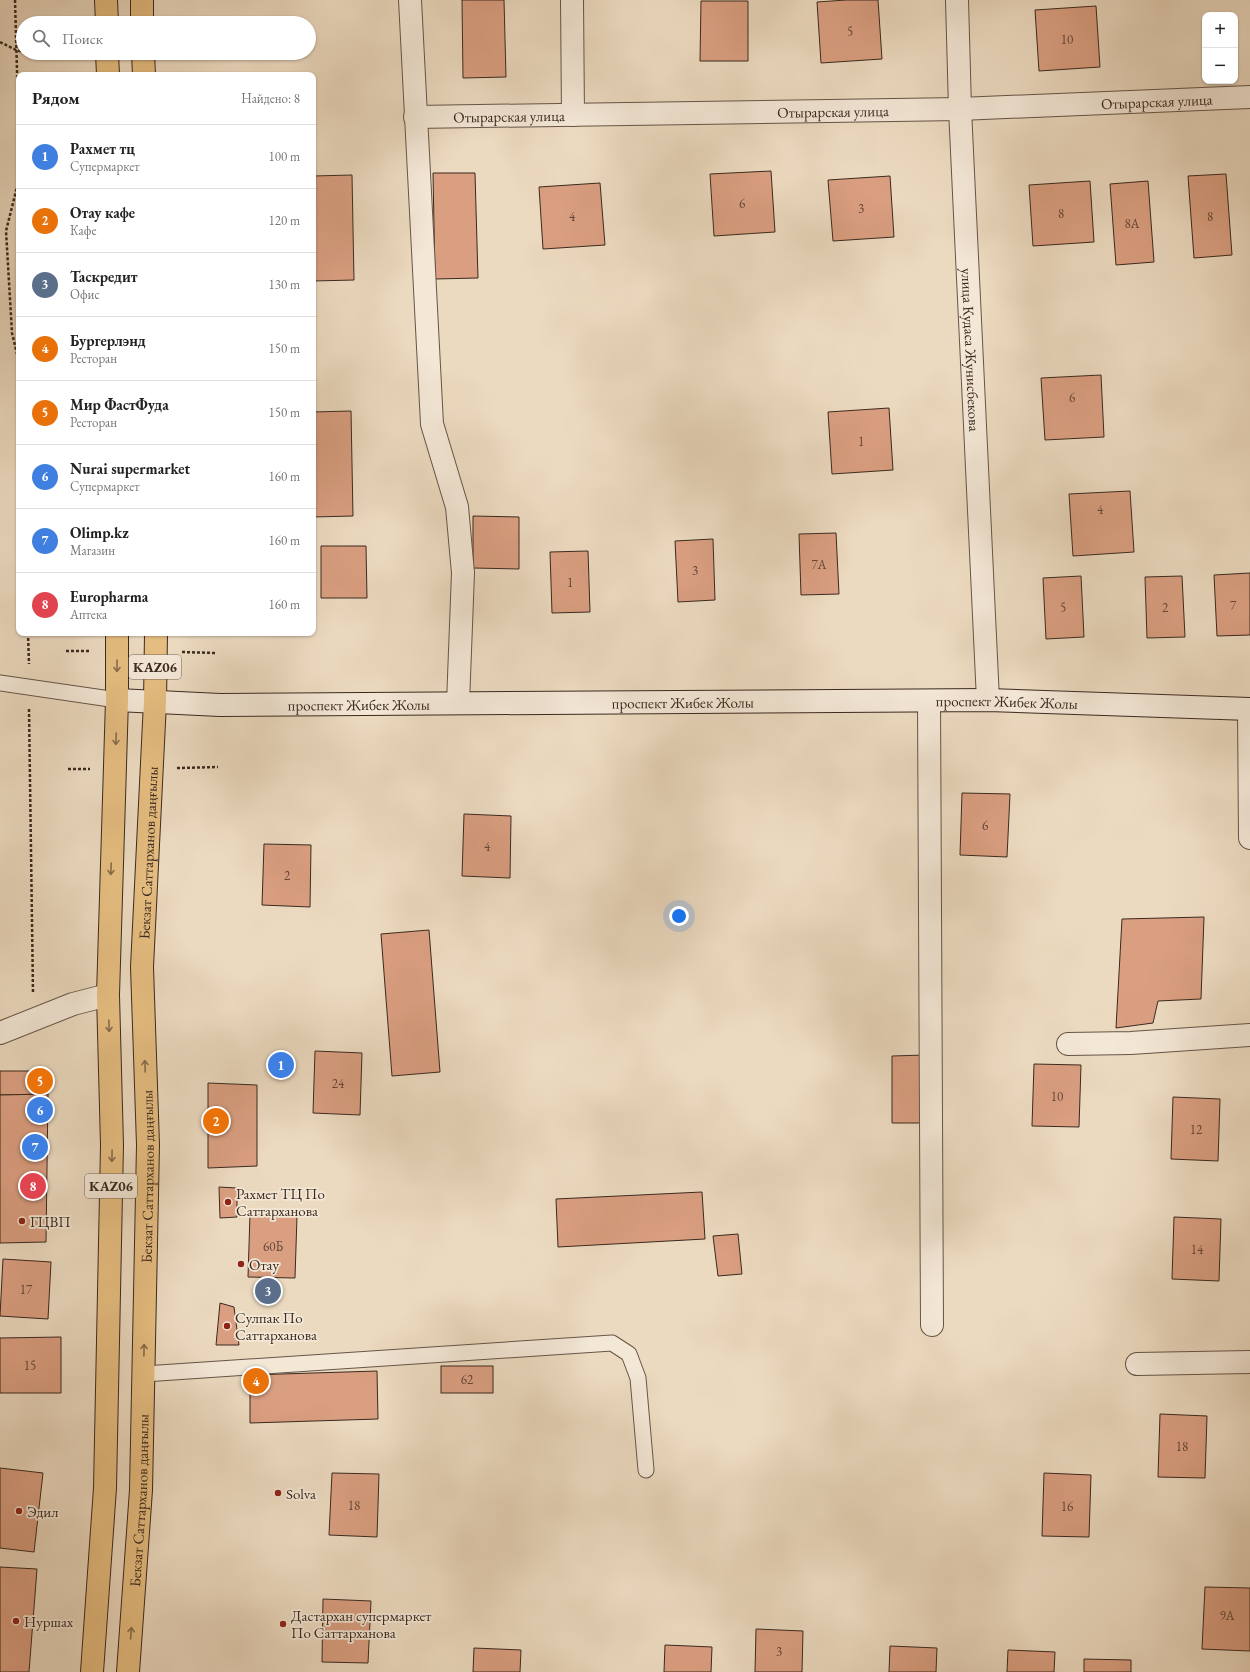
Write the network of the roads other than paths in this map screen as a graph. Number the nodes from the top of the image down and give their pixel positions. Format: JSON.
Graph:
{"nodes":[{"id":1,"x":106,"y":0,"type":"edge"},
{"id":2,"x":142,"y":0,"type":"edge"},
{"id":3,"x":410,"y":0,"type":"edge"},
{"id":4,"x":572,"y":0,"type":"edge"},
{"id":5,"x":957,"y":0,"type":"edge"},
{"id":6,"x":107,"y":16,"type":"edge"},
{"id":7,"x":142,"y":16,"type":"edge"},
{"id":8,"x":107,"y":60,"type":"edge"},
{"id":9,"x":143,"y":60,"type":"edge"},
{"id":10,"x":108,"y":72,"type":"edge"},
{"id":11,"x":144,"y":72,"type":"edge"},
{"id":12,"x":1250,"y":97,"type":"edge"},
{"id":13,"x":960,"y":109,"type":"junction"},
{"id":14,"x":573,"y":115,"type":"junction"},
{"id":15,"x":415,"y":117,"type":"junction"},
{"id":16,"x":117,"y":636,"type":"edge"},
{"id":17,"x":156,"y":636,"type":"edge"},
{"id":18,"x":0,"y":682,"type":"edge"},
{"id":19,"x":117,"y":700,"type":"junction"},
{"id":20,"x":988,"y":700,"type":"junction"},
{"id":21,"x":929,"y":701,"type":"junction"},
{"id":22,"x":155,"y":702,"type":"junction"},
{"id":23,"x":458,"y":704,"type":"junction"},
{"id":24,"x":1249,"y":709,"type":"edge"},
{"id":25,"x":1250,"y":838,"type":"edge"},
{"id":26,"x":108,"y":995,"type":"junction"},
{"id":27,"x":0,"y":1033,"type":"edge"},
{"id":28,"x":1250,"y":1035,"type":"edge"},
{"id":29,"x":1068,"y":1044,"type":"dead end"},
{"id":30,"x":932,"y":1325,"type":"dead end"},
{"id":31,"x":1250,"y":1362,"type":"edge"},
{"id":32,"x":1136,"y":1364,"type":"dead end"},
{"id":33,"x":144,"y":1374,"type":"junction"},
{"id":34,"x":646,"y":1470,"type":"dead end"},
{"id":35,"x":92,"y":1672,"type":"edge"},
{"id":36,"x":128,"y":1672,"type":"edge"}],
"edges":[{"from":1,"to":6,"type":"main road"},
{"from":2,"to":7,"type":"main road"},
{"from":3,"to":15,"type":"street"},
{"from":4,"to":14,"type":"street"},
{"from":5,"to":13,"type":"street","name":"улица Кудаса Жунисбекова"},
{"from":8,"to":10,"type":"main road"},
{"from":9,"to":11,"type":"main road"},
{"from":12,"to":13,"type":"street","name":"Отырарская улица"},
{"from":13,"to":14,"type":"street","name":"Отырарская улица"},
{"from":13,"to":20,"type":"street","name":"улица Кудаса Жунисбекова"},
{"from":14,"to":15,"type":"street","name":"Отырарская улица"},
{"from":15,"to":23,"type":"street"},
{"from":16,"to":19,"type":"main road","number":"KАZ06","one_way":true},
{"from":17,"to":22,"type":"main road","name":"Бекзат Саттарханов даңғылы","number":"KАZ06"},
{"from":18,"to":19,"type":"lane"},
{"from":19,"to":22,"type":"street","name":"проспект Жибек Жолы"},
{"from":19,"to":26,"type":"main road","number":"KАZ06","one_way":true},
{"from":20,"to":21,"type":"street","name":"проспект Жибек Жолы"},
{"from":20,"to":24,"type":"street","name":"проспект Жибек Жолы"},
{"from":21,"to":23,"type":"street","name":"проспект Жибек Жолы"},
{"from":21,"to":30,"type":"street"},
{"from":22,"to":23,"type":"street","name":"проспект Жибек Жолы"},
{"from":33,"to":22,"type":"main road","name":"Бекзат Саттарханов даңғылы","number":"KАZ06","one_way":true},
{"from":24,"to":25,"type":"street","name":"проспект Жибек Жолы"},
{"from":26,"to":27,"type":"street"},
{"from":26,"to":35,"type":"main road","number":"KАZ06","one_way":true},
{"from":28,"to":29,"type":"street"},
{"from":31,"to":32,"type":"street"},
{"from":33,"to":34,"type":"lane"},
{"from":36,"to":33,"type":"main road","name":"Бекзат Саттарханов даңғылы","number":"KАZ06","one_way":true}]}
